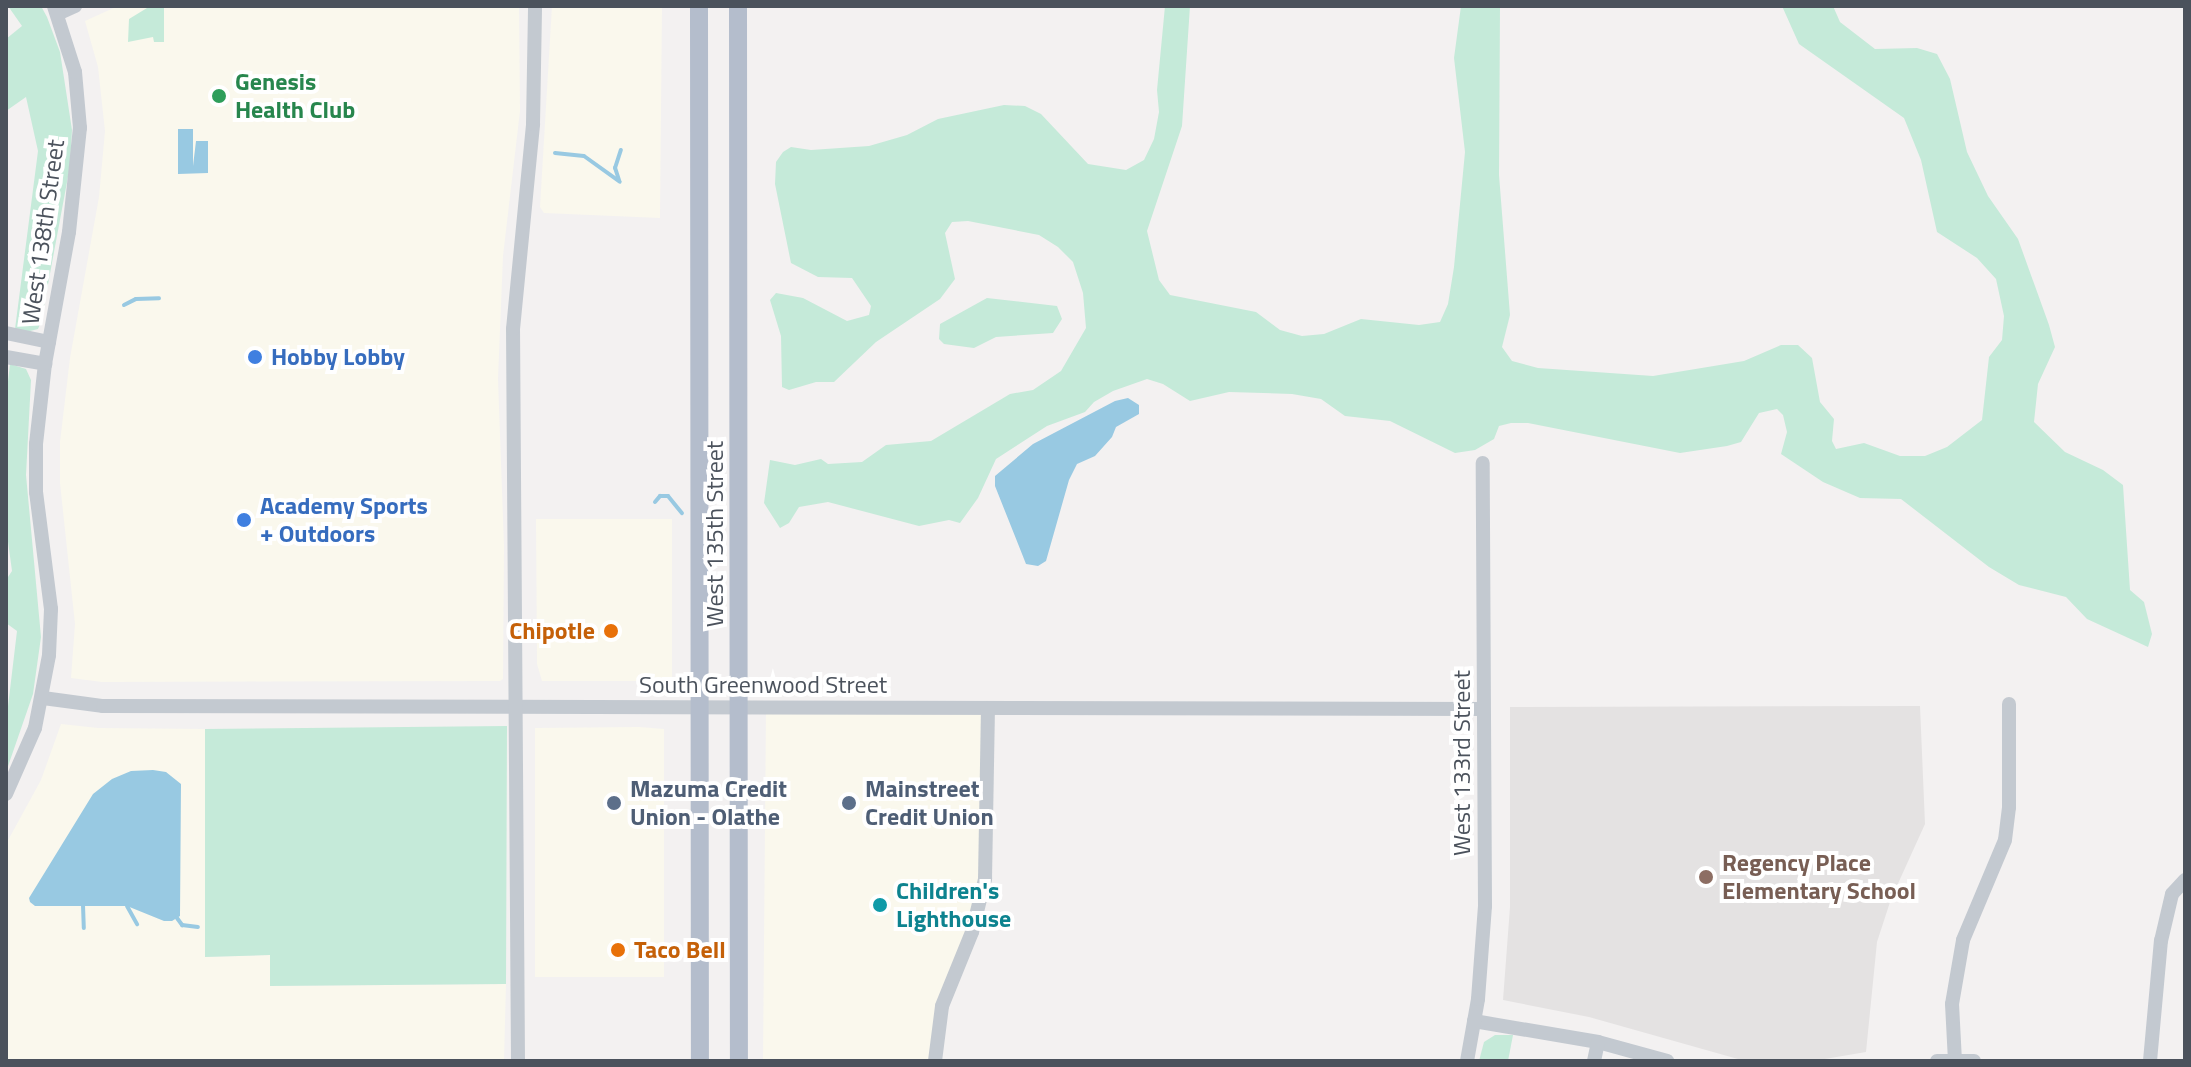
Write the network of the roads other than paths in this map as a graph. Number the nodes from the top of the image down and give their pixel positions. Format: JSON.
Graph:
{"nodes":[{"id":1,"x":75,"y":6,"type":"edge"},
{"id":2,"x":535,"y":6,"type":"edge"},
{"id":3,"x":690,"y":6,"type":"edge"},
{"id":4,"x":699,"y":6,"type":"edge"},
{"id":5,"x":738,"y":6,"type":"edge"},
{"id":6,"x":56,"y":10,"type":"edge"},
{"id":7,"x":699,"y":29,"type":"junction"},
{"id":8,"x":6,"y":333,"type":"edge"},
{"id":9,"x":49,"y":342,"type":"junction"},
{"id":10,"x":6,"y":357,"type":"edge"},
{"id":11,"x":45,"y":364,"type":"junction"},
{"id":12,"x":1483,"y":463,"type":"dead end"},
{"id":13,"x":43,"y":698,"type":"junction"},
{"id":14,"x":2009,"y":704,"type":"dead end"},
{"id":15,"x":518,"y":705,"type":"junction"},
{"id":16,"x":699,"y":707,"type":"junction"},
{"id":17,"x":739,"y":707,"type":"junction"},
{"id":18,"x":988,"y":708,"type":"junction"},
{"id":19,"x":1483,"y":709,"type":"junction"},
{"id":20,"x":6,"y":794,"type":"edge"},
{"id":21,"x":2185,"y":880,"type":"edge"},
{"id":22,"x":1474,"y":1021,"type":"junction"},
{"id":23,"x":1598,"y":1042,"type":"junction"},
{"id":24,"x":518,"y":1061,"type":"edge"},
{"id":25,"x":700,"y":1061,"type":"edge"},
{"id":26,"x":739,"y":1061,"type":"edge"},
{"id":27,"x":935,"y":1061,"type":"edge"},
{"id":28,"x":1467,"y":1061,"type":"edge"},
{"id":29,"x":1594,"y":1061,"type":"edge"},
{"id":30,"x":1667,"y":1061,"type":"edge"},
{"id":31,"x":1937,"y":1061,"type":"edge"},
{"id":32,"x":1955,"y":1061,"type":"edge"},
{"id":33,"x":1974,"y":1061,"type":"edge"},
{"id":34,"x":2150,"y":1061,"type":"edge"}],
"edges":[{"from":1,"to":6,"type":"street"},
{"from":2,"to":15,"type":"street"},
{"from":3,"to":7,"type":"street"},
{"from":4,"to":7,"type":"main road","name":"West 135th Street"},
{"from":5,"to":17,"type":"main road","name":"West 135th Street"},
{"from":6,"to":9,"type":"street","name":"West 138th Street"},
{"from":7,"to":16,"type":"main road","name":"West 135th Street"},
{"from":8,"to":9,"type":"street"},
{"from":9,"to":11,"type":"street","name":"West 138th Street"},
{"from":10,"to":11,"type":"street"},
{"from":11,"to":13,"type":"street","name":"West 138th Street"},
{"from":12,"to":19,"type":"street","name":"West 133rd Street"},
{"from":13,"to":15,"type":"street","name":"South Greenwood Street"},
{"from":13,"to":20,"type":"street","name":"West 138th Street"},
{"from":14,"to":32,"type":"street"},
{"from":15,"to":16,"type":"street","name":"South Greenwood Street"},
{"from":15,"to":24,"type":"street"},
{"from":16,"to":17,"type":"street","name":"South Greenwood Street"},
{"from":16,"to":25,"type":"main road","name":"West 135th Street"},
{"from":17,"to":18,"type":"street","name":"South Greenwood Street"},
{"from":17,"to":26,"type":"main road","name":"West 135th Street"},
{"from":18,"to":19,"type":"street","name":"South Greenwood Street"},
{"from":18,"to":27,"type":"street"},
{"from":19,"to":22,"type":"street","name":"West 133rd Street"},
{"from":21,"to":34,"type":"street"},
{"from":22,"to":23,"type":"street"},
{"from":22,"to":28,"type":"street","name":"West 133rd Street"},
{"from":23,"to":29,"type":"street"},
{"from":23,"to":30,"type":"street"},
{"from":31,"to":32,"type":"street"},
{"from":32,"to":33,"type":"street"}]}
